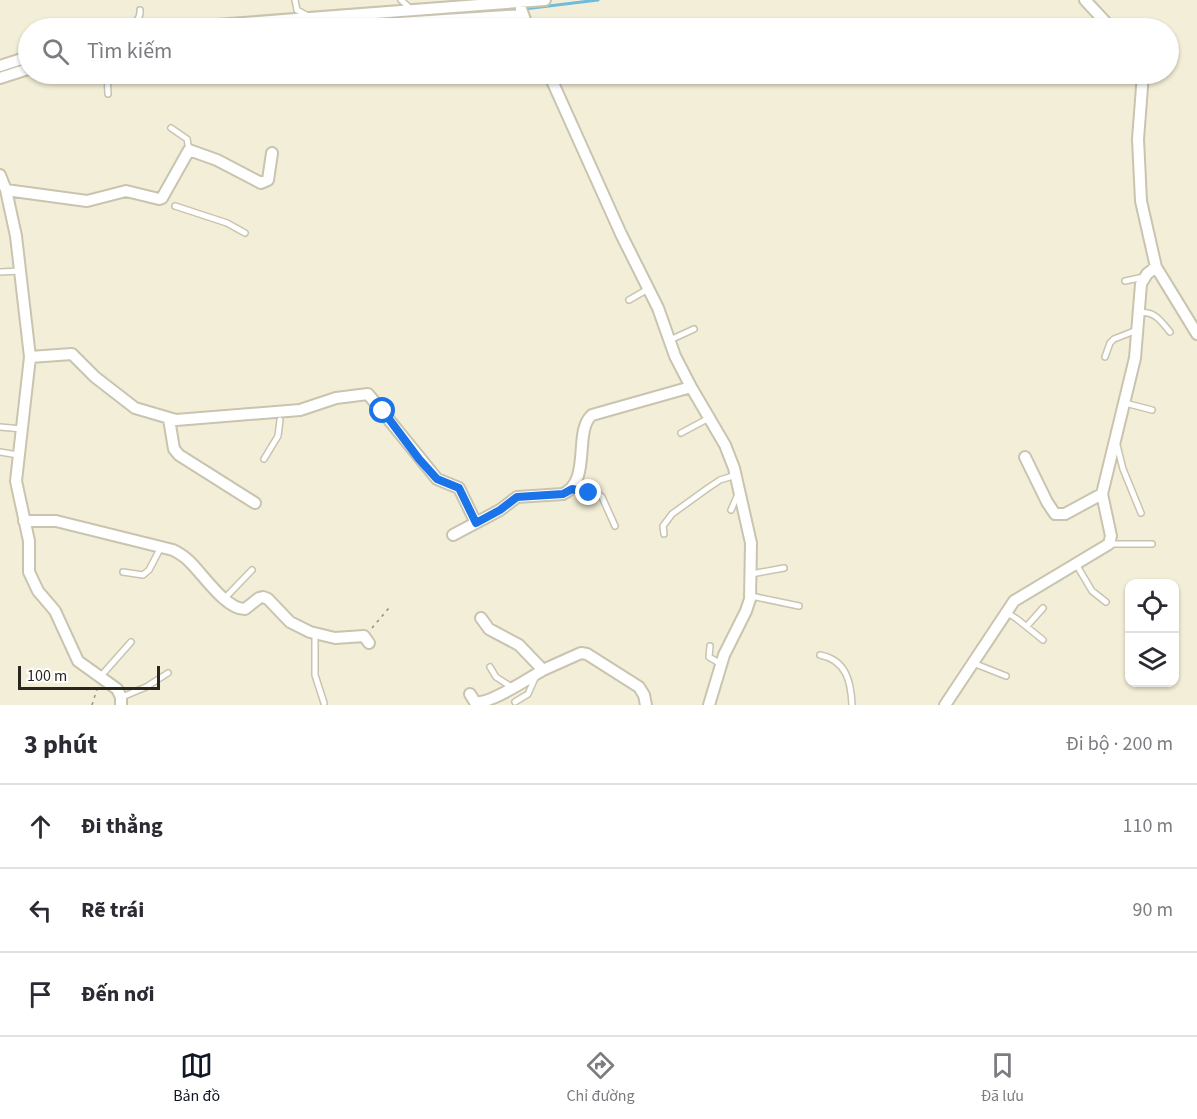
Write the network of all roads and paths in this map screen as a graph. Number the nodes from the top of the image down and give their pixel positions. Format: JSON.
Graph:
{"nodes":[{"id":1,"x":295,"y":0,"type":"edge"},
{"id":2,"x":401,"y":0,"type":"edge"},
{"id":3,"x":545,"y":0,"type":"edge"},
{"id":4,"x":1085,"y":0,"type":"edge"},
{"id":5,"x":140,"y":10,"type":"dead end"},
{"id":6,"x":413,"y":11,"type":"junction"},
{"id":7,"x":522,"y":13,"type":"edge"},
{"id":8,"x":139,"y":18,"type":"edge"},
{"id":9,"x":312,"y":18,"type":"joint"},
{"id":10,"x":455,"y":18,"type":"edge"},
{"id":11,"x":1102,"y":18,"type":"edge"},
{"id":12,"x":18,"y":60,"type":"edge"},
{"id":13,"x":0,"y":66,"type":"edge"},
{"id":14,"x":18,"y":72,"type":"edge"},
{"id":15,"x":0,"y":78,"type":"edge"},
{"id":16,"x":108,"y":84,"type":"edge"},
{"id":17,"x":554,"y":84,"type":"edge"},
{"id":18,"x":1142,"y":84,"type":"edge"},
{"id":19,"x":108,"y":94,"type":"dead end"},
{"id":20,"x":171,"y":128,"type":"dead end"},
{"id":21,"x":189,"y":150,"type":"junction"},
{"id":22,"x":272,"y":153,"type":"dead end"},
{"id":23,"x":0,"y":175,"type":"edge"},
{"id":24,"x":6,"y":190,"type":"junction"},
{"id":25,"x":176,"y":206,"type":"dead end"},
{"id":26,"x":245,"y":233,"type":"dead end"},
{"id":27,"x":20,"y":271,"type":"junction"},
{"id":28,"x":0,"y":272,"type":"edge"},
{"id":29,"x":1150,"y":272,"type":"junction"},
{"id":30,"x":1125,"y":281,"type":"dead end"},
{"id":31,"x":648,"y":289,"type":"junction"},
{"id":32,"x":629,"y":300,"type":"dead end"},
{"id":33,"x":1138,"y":313,"type":"junction"},
{"id":34,"x":694,"y":330,"type":"dead end"},
{"id":35,"x":1137,"y":330,"type":"junction"},
{"id":36,"x":1170,"y":332,"type":"dead end"},
{"id":37,"x":1197,"y":334,"type":"edge"},
{"id":38,"x":670,"y":340,"type":"junction"},
{"id":39,"x":30,"y":357,"type":"junction"},
{"id":40,"x":1105,"y":357,"type":"dead end"},
{"id":41,"x":690,"y":387,"type":"junction"},
{"id":42,"x":1125,"y":403,"type":"junction"},
{"id":43,"x":1152,"y":410,"type":"dead end"},
{"id":44,"x":280,"y":416,"type":"junction"},
{"id":45,"x":709,"y":418,"type":"junction"},
{"id":46,"x":169,"y":419,"type":"junction"},
{"id":47,"x":0,"y":427,"type":"edge"},
{"id":48,"x":22,"y":429,"type":"junction"},
{"id":49,"x":681,"y":433,"type":"dead end"},
{"id":50,"x":1116,"y":441,"type":"junction"},
{"id":51,"x":0,"y":452,"type":"edge"},
{"id":52,"x":18,"y":455,"type":"junction"},
{"id":53,"x":1025,"y":457,"type":"dead end"},
{"id":54,"x":264,"y":459,"type":"dead end"},
{"id":55,"x":736,"y":476,"type":"junction"},
{"id":56,"x":572,"y":489,"type":"junction"},
{"id":57,"x":740,"y":490,"type":"junction"},
{"id":58,"x":1102,"y":494,"type":"junction"},
{"id":59,"x":255,"y":503,"type":"dead end"},
{"id":60,"x":731,"y":510,"type":"dead end"},
{"id":61,"x":1141,"y":513,"type":"dead end"},
{"id":62,"x":24,"y":521,"type":"junction"},
{"id":63,"x":476,"y":523,"type":"junction"},
{"id":64,"x":615,"y":526,"type":"dead end"},
{"id":65,"x":664,"y":534,"type":"dead end"},
{"id":66,"x":453,"y":535,"type":"dead end"},
{"id":67,"x":1109,"y":544,"type":"junction"},
{"id":68,"x":1152,"y":544,"type":"dead end"},
{"id":69,"x":161,"y":547,"type":"junction"},
{"id":70,"x":1076,"y":563,"type":"junction"},
{"id":71,"x":784,"y":568,"type":"dead end"},
{"id":72,"x":252,"y":570,"type":"dead end"},
{"id":73,"x":123,"y":572,"type":"dead end"},
{"id":74,"x":751,"y":574,"type":"junction"},
{"id":75,"x":750,"y":596,"type":"junction"},
{"id":76,"x":225,"y":598,"type":"junction"},
{"id":77,"x":1106,"y":602,"type":"dead end"},
{"id":78,"x":799,"y":606,"type":"dead end"},
{"id":79,"x":389,"y":608,"type":"dead end"},
{"id":80,"x":1043,"y":608,"type":"dead end"},
{"id":81,"x":1005,"y":612,"type":"junction"},
{"id":82,"x":481,"y":618,"type":"dead end"},
{"id":83,"x":1027,"y":626,"type":"junction"},
{"id":84,"x":315,"y":633,"type":"junction"},
{"id":85,"x":368,"y":640,"type":"joint"},
{"id":86,"x":1043,"y":640,"type":"dead end"},
{"id":87,"x":131,"y":642,"type":"dead end"},
{"id":88,"x":710,"y":646,"type":"dead end"},
{"id":89,"x":820,"y":655,"type":"dead end"},
{"id":90,"x":973,"y":663,"type":"junction"},
{"id":91,"x":721,"y":664,"type":"junction"},
{"id":92,"x":490,"y":667,"type":"dead end"},
{"id":93,"x":540,"y":671,"type":"junction"},
{"id":94,"x":168,"y":673,"type":"dead end"},
{"id":95,"x":99,"y":676,"type":"junction"},
{"id":96,"x":1006,"y":676,"type":"dead end"},
{"id":97,"x":513,"y":688,"type":"junction"},
{"id":98,"x":470,"y":694,"type":"dead end"},
{"id":99,"x":121,"y":701,"type":"edge"},
{"id":100,"x":515,"y":702,"type":"dead end"},
{"id":101,"x":324,"y":703,"type":"dead end"},
{"id":102,"x":92,"y":705,"type":"edge"},
{"id":103,"x":646,"y":705,"type":"edge"},
{"id":104,"x":709,"y":705,"type":"edge"},
{"id":105,"x":852,"y":705,"type":"edge"},
{"id":106,"x":945,"y":705,"type":"edge"}],
"edges":[{"from":1,"to":9,"type":"lane"},
{"from":2,"to":6,"type":"lane"},
{"from":3,"to":7,"type":"street"},
{"from":4,"to":11,"type":"street"},
{"from":5,"to":8,"type":"lane"},
{"from":6,"to":7,"type":"street"},
{"from":6,"to":9,"type":"street"},
{"from":7,"to":10,"type":"street"},
{"from":12,"to":13,"type":"street"},
{"from":14,"to":15,"type":"street"},
{"from":16,"to":19,"type":"lane"},
{"from":17,"to":31,"type":"street"},
{"from":18,"to":29,"type":"street"},
{"from":20,"to":21,"type":"lane"},
{"from":21,"to":22,"type":"street"},
{"from":21,"to":24,"type":"street"},
{"from":23,"to":24,"type":"street"},
{"from":24,"to":27,"type":"street"},
{"from":25,"to":26,"type":"lane"},
{"from":27,"to":28,"type":"lane"},
{"from":27,"to":39,"type":"street"},
{"from":29,"to":30,"type":"lane"},
{"from":29,"to":33,"type":"street"},
{"from":29,"to":37,"type":"street"},
{"from":31,"to":32,"type":"lane"},
{"from":31,"to":38,"type":"street"},
{"from":33,"to":35,"type":"street"},
{"from":33,"to":36,"type":"lane"},
{"from":34,"to":38,"type":"lane"},
{"from":35,"to":40,"type":"lane"},
{"from":35,"to":42,"type":"street"},
{"from":38,"to":41,"type":"street"},
{"from":39,"to":46,"type":"street"},
{"from":39,"to":48,"type":"street"},
{"from":41,"to":45,"type":"street"},
{"from":41,"to":56,"type":"street"},
{"from":42,"to":43,"type":"lane"},
{"from":42,"to":50,"type":"street"},
{"from":44,"to":46,"type":"street"},
{"from":44,"to":54,"type":"lane"},
{"from":44,"to":63,"type":"street"},
{"from":45,"to":49,"type":"lane"},
{"from":45,"to":55,"type":"street"},
{"from":46,"to":59,"type":"street"},
{"from":47,"to":48,"type":"lane"},
{"from":48,"to":52,"type":"street"},
{"from":50,"to":58,"type":"street"},
{"from":50,"to":61,"type":"lane"},
{"from":51,"to":52,"type":"lane"},
{"from":52,"to":62,"type":"street"},
{"from":53,"to":58,"type":"street"},
{"from":55,"to":57,"type":"street"},
{"from":55,"to":65,"type":"lane"},
{"from":56,"to":63,"type":"street"},
{"from":56,"to":64,"type":"lane"},
{"from":57,"to":60,"type":"lane"},
{"from":57,"to":74,"type":"street"},
{"from":58,"to":67,"type":"street"},
{"from":62,"to":69,"type":"street"},
{"from":62,"to":95,"type":"street"},
{"from":63,"to":66,"type":"street"},
{"from":67,"to":68,"type":"lane"},
{"from":67,"to":70,"type":"street"},
{"from":69,"to":73,"type":"lane"},
{"from":69,"to":76,"type":"street"},
{"from":70,"to":77,"type":"lane"},
{"from":70,"to":81,"type":"street"},
{"from":71,"to":74,"type":"lane"},
{"from":72,"to":76,"type":"lane"},
{"from":74,"to":75,"type":"street"},
{"from":75,"to":78,"type":"lane"},
{"from":75,"to":91,"type":"street"},
{"from":76,"to":84,"type":"street"},
{"from":79,"to":85,"type":"path"},
{"from":80,"to":83,"type":"lane"},
{"from":81,"to":83,"type":"lane"},
{"from":81,"to":90,"type":"street"},
{"from":82,"to":93,"type":"street"},
{"from":83,"to":86,"type":"lane"},
{"from":84,"to":85,"type":"street"},
{"from":84,"to":101,"type":"lane"},
{"from":87,"to":95,"type":"lane"},
{"from":88,"to":91,"type":"lane"},
{"from":89,"to":105,"type":"lane"},
{"from":90,"to":96,"type":"lane"},
{"from":90,"to":106,"type":"street"},
{"from":91,"to":104,"type":"street"},
{"from":92,"to":97,"type":"lane"},
{"from":93,"to":97,"type":"street"},
{"from":93,"to":100,"type":"lane"},
{"from":93,"to":103,"type":"street"},
{"from":94,"to":99,"type":"lane"},
{"from":95,"to":99,"type":"street"},
{"from":95,"to":102,"type":"path"},
{"from":97,"to":98,"type":"street"}]}
